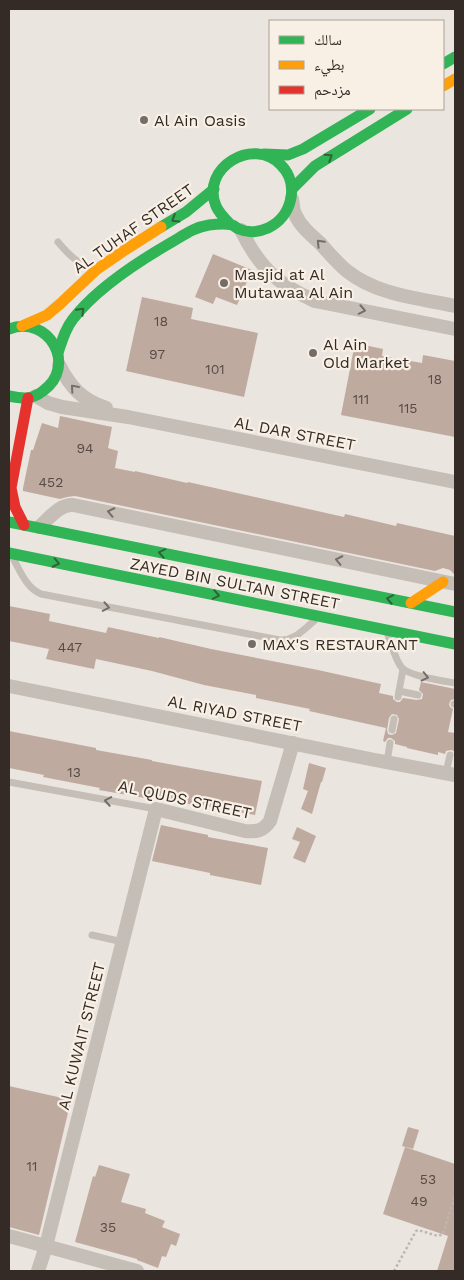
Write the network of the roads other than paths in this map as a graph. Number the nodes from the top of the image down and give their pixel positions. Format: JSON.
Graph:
{"nodes":[{"id":1,"x":455,"y":57,"type":"edge"},
{"id":2,"x":444,"y":63,"type":"edge"},
{"id":3,"x":455,"y":79,"type":"edge"},
{"id":4,"x":444,"y":85,"type":"edge"},
{"id":5,"x":368,"y":110,"type":"edge"},
{"id":6,"x":405,"y":110,"type":"edge"},
{"id":7,"x":263,"y":154,"type":"junction"},
{"id":8,"x":214,"y":190,"type":"junction"},
{"id":9,"x":292,"y":194,"type":"junction"},
{"id":10,"x":236,"y":227,"type":"junction"},
{"id":11,"x":58,"y":242,"type":"dead end"},
{"id":12,"x":96,"y":270,"type":"junction"},
{"id":13,"x":455,"y":306,"type":"edge"},
{"id":14,"x":22,"y":326,"type":"junction"},
{"id":15,"x":9,"y":329,"type":"edge"},
{"id":16,"x":455,"y":329,"type":"edge"},
{"id":17,"x":59,"y":359,"type":"junction"},
{"id":18,"x":9,"y":396,"type":"edge"},
{"id":19,"x":32,"y":397,"type":"junction"},
{"id":20,"x":128,"y":417,"type":"junction"},
{"id":21,"x":455,"y":482,"type":"edge"},
{"id":22,"x":10,"y":490,"type":"edge"},
{"id":23,"x":9,"y":522,"type":"edge"},
{"id":24,"x":24,"y":525,"type":"junction"},
{"id":25,"x":39,"y":527,"type":"junction"},
{"id":26,"x":9,"y":553,"type":"edge"},
{"id":27,"x":449,"y":583,"type":"edge"},
{"id":28,"x":411,"y":603,"type":"junction"},
{"id":29,"x":455,"y":612,"type":"edge"},
{"id":30,"x":320,"y":616,"type":"junction"},
{"id":31,"x":386,"y":630,"type":"junction"},
{"id":32,"x":455,"y":644,"type":"edge"},
{"id":33,"x":403,"y":669,"type":"junction"},
{"id":34,"x":455,"y":684,"type":"edge"},
{"id":35,"x":9,"y":686,"type":"edge"},
{"id":36,"x":418,"y":695,"type":"dead end"},
{"id":37,"x":394,"y":719,"type":"dead end"},
{"id":38,"x":392,"y":730,"type":"dead end"},
{"id":39,"x":293,"y":743,"type":"junction"},
{"id":40,"x":390,"y":743,"type":"dead end"},
{"id":41,"x":450,"y":755,"type":"dead end"},
{"id":42,"x":387,"y":762,"type":"junction"},
{"id":43,"x":451,"y":774,"type":"edge"},
{"id":44,"x":9,"y":782,"type":"edge"},
{"id":45,"x":156,"y":809,"type":"junction"},
{"id":46,"x":92,"y":935,"type":"dead end"},
{"id":47,"x":123,"y":942,"type":"junction"},
{"id":48,"x":9,"y":1236,"type":"edge"},
{"id":49,"x":46,"y":1246,"type":"junction"},
{"id":50,"x":38,"y":1271,"type":"edge"},
{"id":51,"x":137,"y":1271,"type":"edge"}],
"edges":[{"from":1,"to":2,"type":"main road"},
{"from":3,"to":4,"type":"main road"},
{"from":5,"to":7,"type":"main road"},
{"from":9,"to":6,"type":"main road","one_way":true},
{"from":7,"to":8,"type":"main road"},
{"from":7,"to":9,"type":"main road"},
{"from":8,"to":10,"type":"main road"},
{"from":8,"to":12,"type":"main road","name":"AL TUHAF STREET","one_way":true},
{"from":9,"to":10,"type":"main road"},
{"from":13,"to":9,"type":"street","one_way":true},
{"from":10,"to":16,"type":"street","one_way":true},
{"from":17,"to":10,"type":"main road","name":"AL TUHAF STREET","one_way":true},
{"from":11,"to":12,"type":"lane"},
{"from":12,"to":14,"type":"main road","name":"AL TUHAF STREET"},
{"from":14,"to":15,"type":"main road","name":"AL TUHAF STREET"},
{"from":14,"to":17,"type":"main road"},
{"from":17,"to":19,"type":"main road","name":"AL TUHAF STREET"},
{"from":20,"to":17,"type":"street","name":"AL DAR STREET","one_way":true},
{"from":18,"to":19,"type":"main road"},
{"from":19,"to":20,"type":"street","name":"AL DAR STREET"},
{"from":19,"to":22,"type":"main road"},
{"from":20,"to":21,"type":"street","name":"AL DAR STREET"},
{"from":22,"to":24,"type":"main road"},
{"from":23,"to":24,"type":"main road","name":"ZAYED BIN SULTAN STREET"},
{"from":24,"to":25,"type":"main road","name":"ZAYED BIN SULTAN STREET"},
{"from":27,"to":25,"type":"street","one_way":true},
{"from":28,"to":25,"type":"main road","name":"ZAYED BIN SULTAN STREET","one_way":true},
{"from":26,"to":30,"type":"main road","name":"ZAYED BIN SULTAN STREET","one_way":true},
{"from":26,"to":30,"type":"lane","one_way":true},
{"from":27,"to":28,"type":"main road"},
{"from":28,"to":29,"type":"main road","name":"ZAYED BIN SULTAN STREET"},
{"from":30,"to":31,"type":"main road","name":"ZAYED BIN SULTAN STREET"},
{"from":31,"to":32,"type":"main road","name":"ZAYED BIN SULTAN STREET"},
{"from":31,"to":33,"type":"lane"},
{"from":33,"to":34,"type":"lane","one_way":true},
{"from":33,"to":36,"type":"lane"},
{"from":35,"to":39,"type":"street","name":"AL RIYAD STREET"},
{"from":37,"to":38,"type":"lane"},
{"from":39,"to":42,"type":"street","name":"AL RIYAD STREET"},
{"from":39,"to":45,"type":"street","name":"AL QUDS STREET"},
{"from":40,"to":42,"type":"lane"},
{"from":41,"to":43,"type":"lane"},
{"from":42,"to":43,"type":"street","name":"AL RIYAD STREET"},
{"from":45,"to":44,"type":"lane","name":"AL QUDS STREET","one_way":true},
{"from":45,"to":47,"type":"street","name":"AL KUWAIT STREET"},
{"from":46,"to":47,"type":"lane"},
{"from":47,"to":49,"type":"street","name":"AL KUWAIT STREET"},
{"from":48,"to":49,"type":"street"},
{"from":49,"to":50,"type":"street","name":"AL KUWAIT STREET"},
{"from":49,"to":51,"type":"street"}]}
